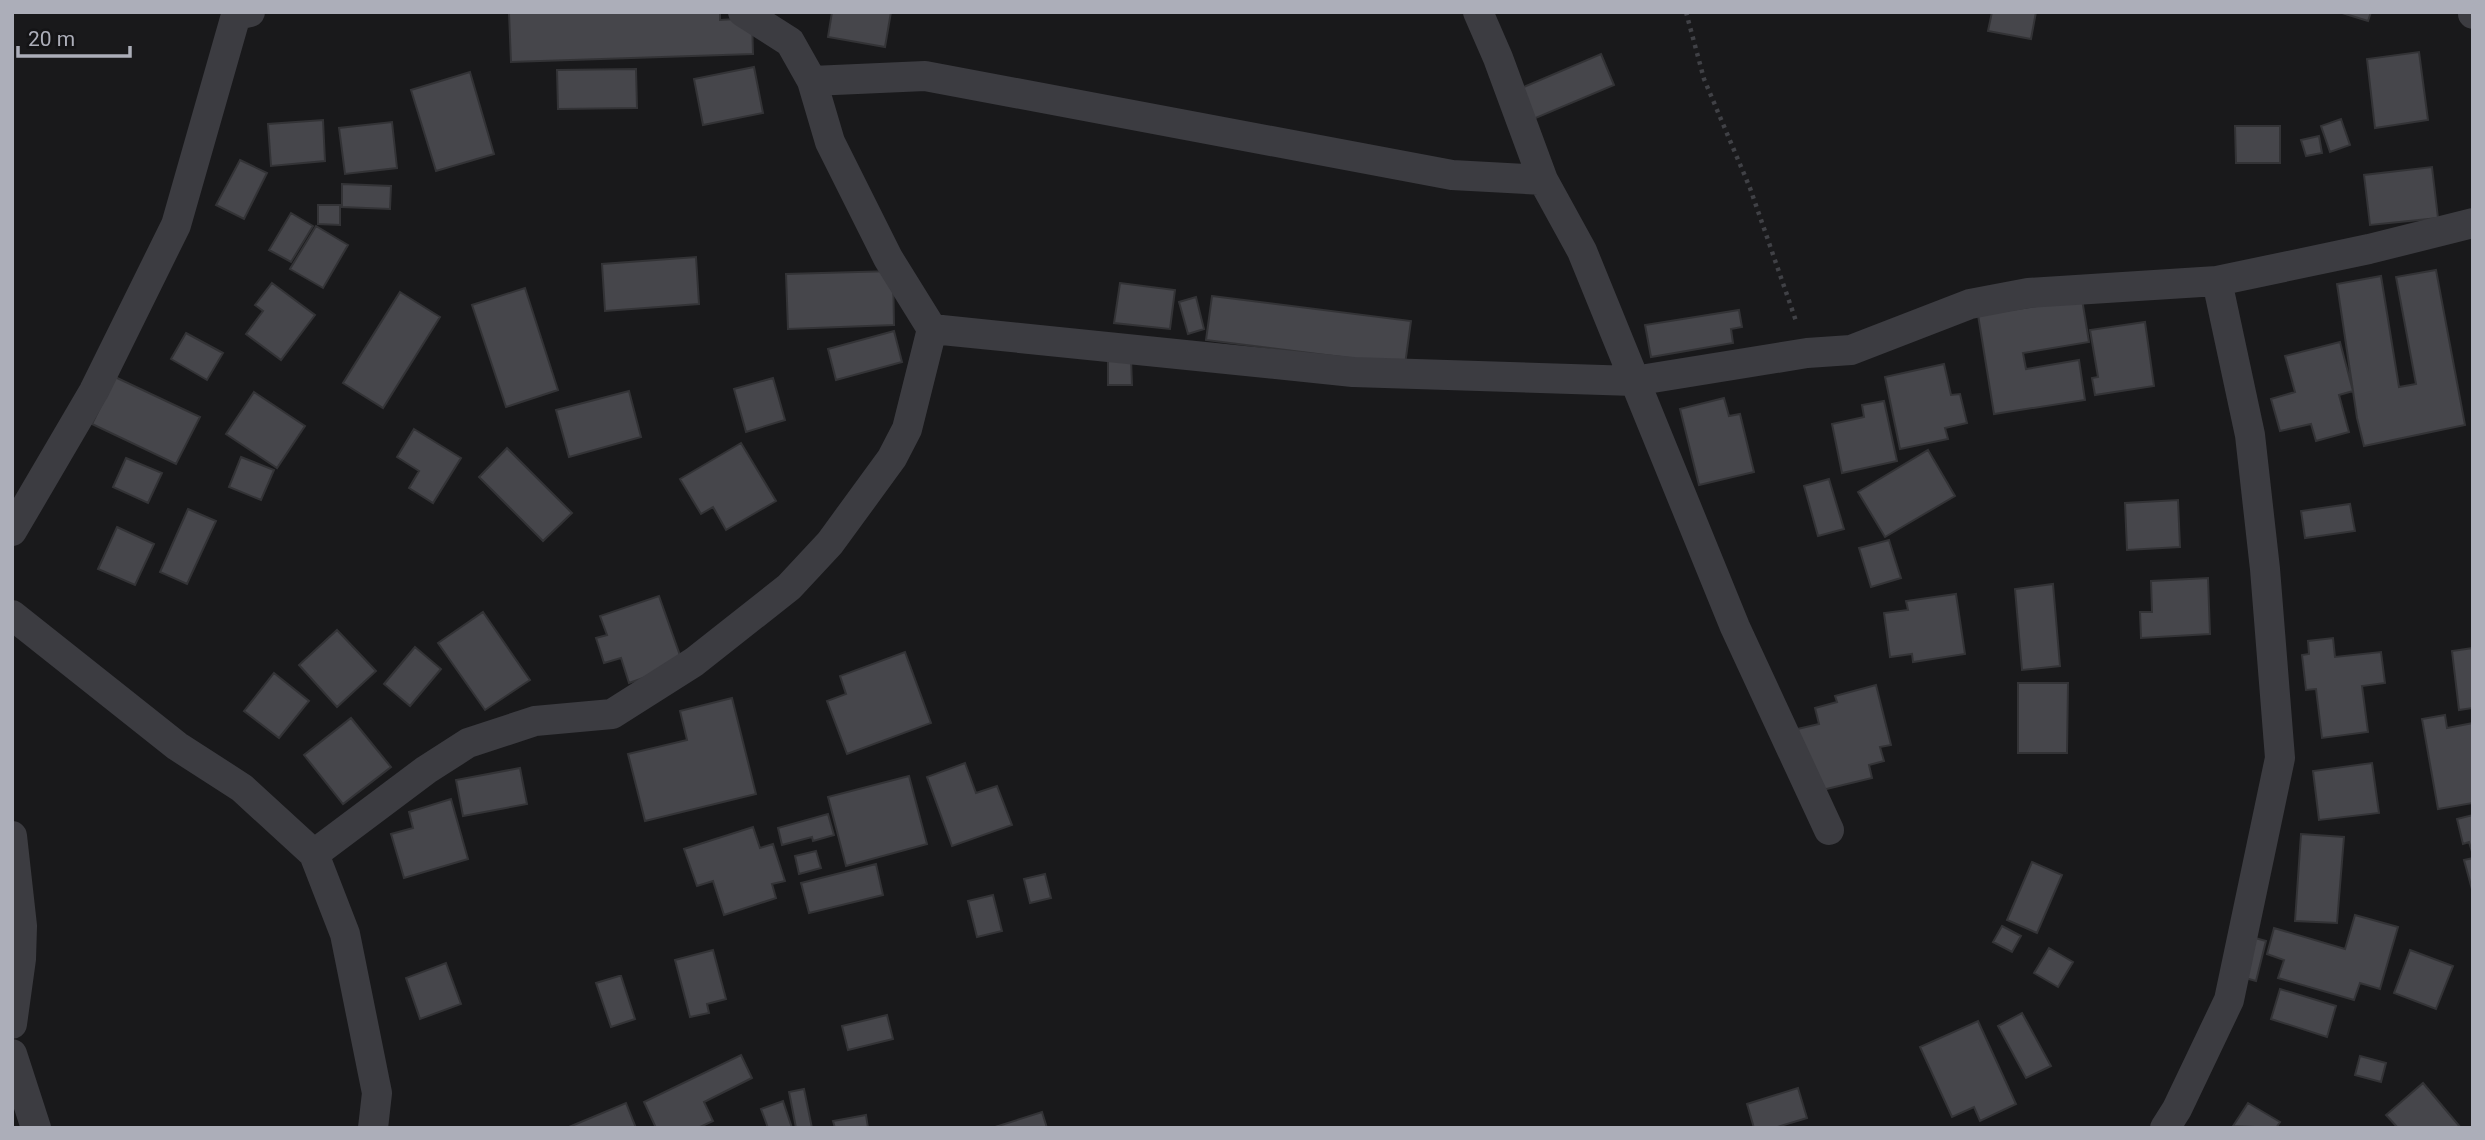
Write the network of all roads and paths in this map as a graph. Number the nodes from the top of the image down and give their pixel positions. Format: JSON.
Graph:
{"nodes":[{"id":1,"x":743,"y":12,"type":"edge"},
{"id":2,"x":785,"y":12,"type":"edge"},
{"id":3,"x":1478,"y":12,"type":"edge"},
{"id":4,"x":1686,"y":12,"type":"edge"},
{"id":5,"x":235,"y":13,"type":"edge"},
{"id":6,"x":790,"y":42,"type":"junction"},
{"id":7,"x":812,"y":81,"type":"junction"},
{"id":8,"x":1543,"y":180,"type":"junction"},
{"id":9,"x":2473,"y":223,"type":"edge"},
{"id":10,"x":2217,"y":281,"type":"junction"},
{"id":11,"x":932,"y":329,"type":"junction"},
{"id":12,"x":1807,"y":353,"type":"junction"},
{"id":13,"x":1634,"y":381,"type":"junction"},
{"id":14,"x":12,"y":531,"type":"edge"},
{"id":15,"x":12,"y":615,"type":"edge"},
{"id":16,"x":1829,"y":830,"type":"dead end"},
{"id":17,"x":12,"y":836,"type":"edge"},
{"id":18,"x":314,"y":853,"type":"junction"},
{"id":19,"x":12,"y":1024,"type":"edge"},
{"id":20,"x":12,"y":1054,"type":"edge"},
{"id":21,"x":36,"y":1128,"type":"edge"},
{"id":22,"x":373,"y":1128,"type":"edge"},
{"id":23,"x":2165,"y":1128,"type":"edge"}],
"edges":[{"from":1,"to":6,"type":"street"},
{"from":2,"to":6,"type":"street"},
{"from":3,"to":8,"type":"street"},
{"from":4,"to":12,"type":"path"},
{"from":5,"to":14,"type":"street"},
{"from":6,"to":7,"type":"street"},
{"from":7,"to":8,"type":"street"},
{"from":7,"to":11,"type":"street"},
{"from":8,"to":13,"type":"street"},
{"from":9,"to":10,"type":"street"},
{"from":10,"to":12,"type":"street"},
{"from":10,"to":23,"type":"street"},
{"from":11,"to":13,"type":"street"},
{"from":11,"to":18,"type":"street"},
{"from":12,"to":13,"type":"street"},
{"from":13,"to":16,"type":"street"},
{"from":15,"to":18,"type":"street"},
{"from":17,"to":19,"type":"street"},
{"from":18,"to":22,"type":"street"},
{"from":20,"to":21,"type":"street"}]}
